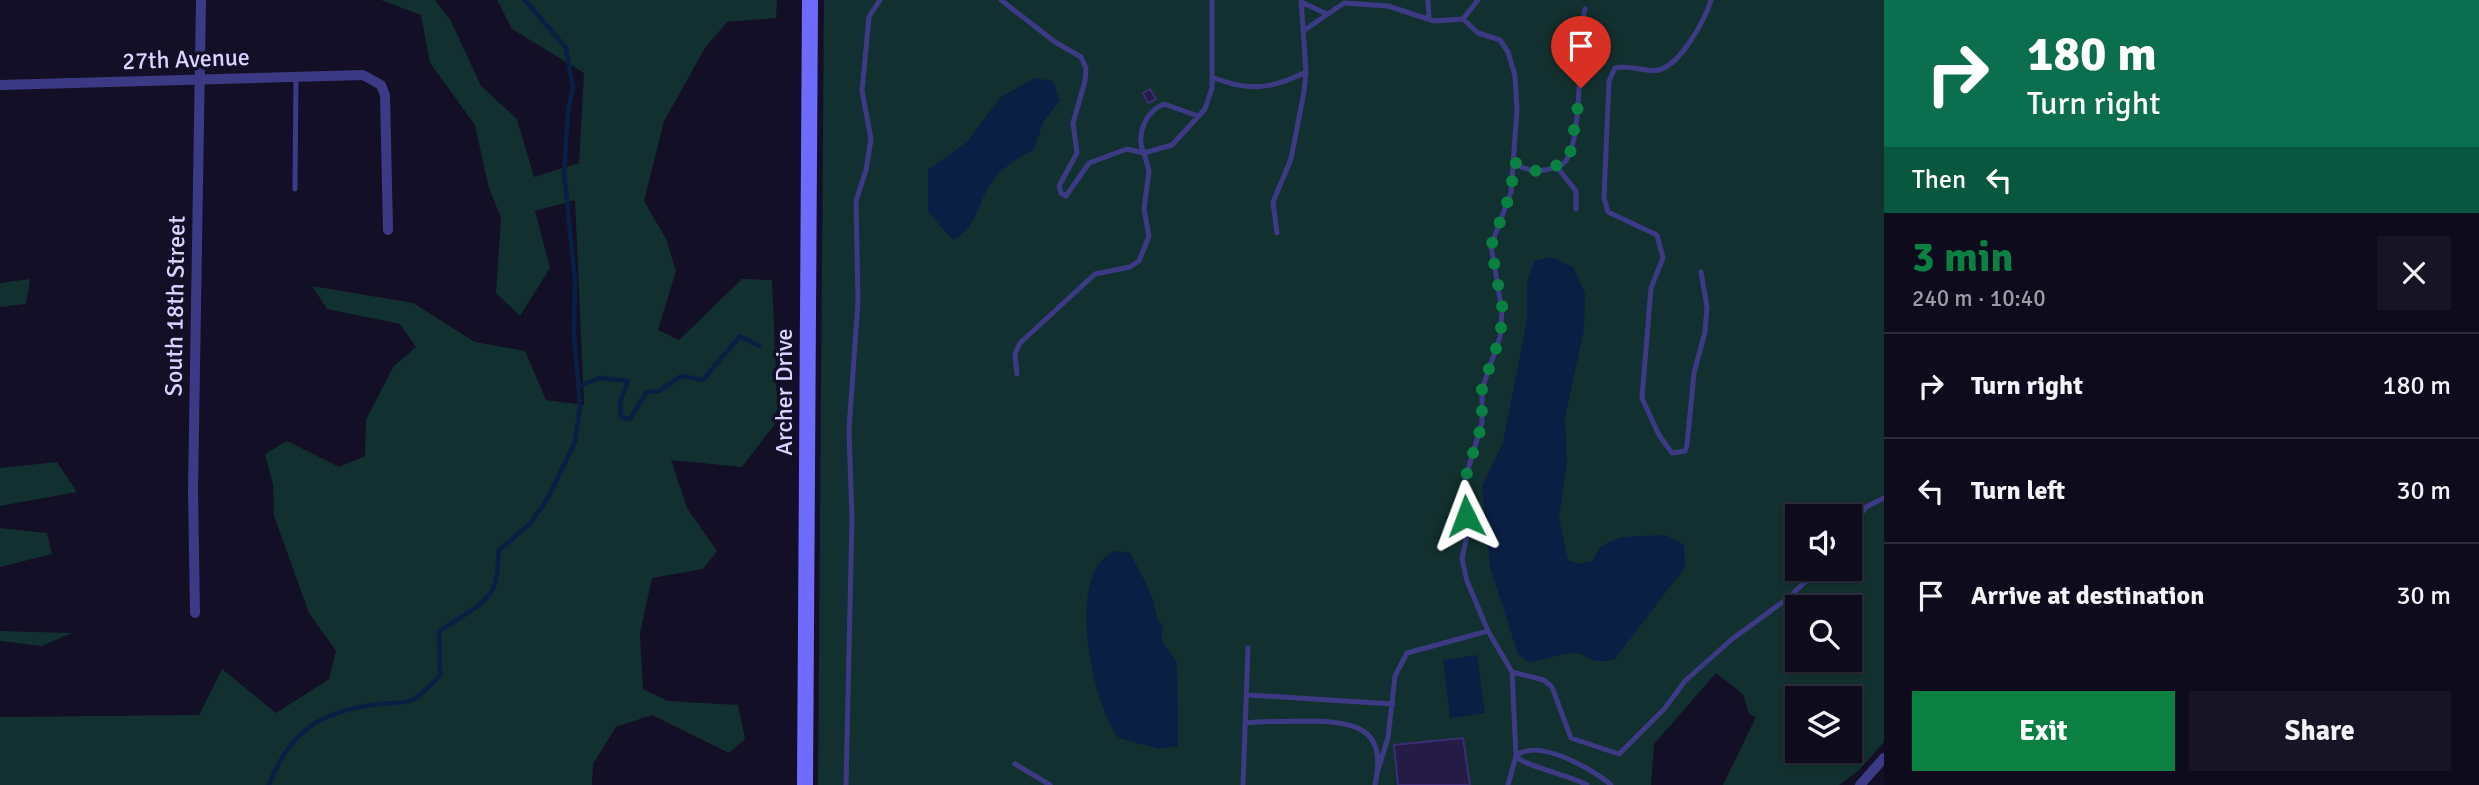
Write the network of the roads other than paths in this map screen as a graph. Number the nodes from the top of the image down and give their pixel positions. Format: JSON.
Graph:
{"nodes":[{"id":1,"x":201,"y":0,"type":"edge"},
{"id":2,"x":810,"y":0,"type":"edge"},
{"id":3,"x":880,"y":0,"type":"edge"},
{"id":4,"x":1001,"y":0,"type":"edge"},
{"id":5,"x":1212,"y":0,"type":"edge"},
{"id":6,"x":1428,"y":0,"type":"edge"},
{"id":7,"x":1478,"y":0,"type":"edge"},
{"id":8,"x":1711,"y":0,"type":"edge"},
{"id":9,"x":1301,"y":1,"type":"edge"},
{"id":10,"x":1585,"y":9,"type":"dead end"},
{"id":11,"x":1327,"y":14,"type":"junction"},
{"id":12,"x":1429,"y":19,"type":"junction"},
{"id":13,"x":1463,"y":19,"type":"junction"},
{"id":14,"x":1303,"y":32,"type":"junction"},
{"id":15,"x":1306,"y":72,"type":"junction"},
{"id":16,"x":296,"y":76,"type":"junction"},
{"id":17,"x":1213,"y":77,"type":"junction"},
{"id":18,"x":198,"y":80,"type":"junction"},
{"id":19,"x":0,"y":85,"type":"edge"},
{"id":20,"x":1198,"y":116,"type":"junction"},
{"id":21,"x":1077,"y":153,"type":"junction"},
{"id":22,"x":1144,"y":153,"type":"junction"},
{"id":23,"x":1092,"y":162,"type":"junction"},
{"id":24,"x":1514,"y":162,"type":"junction"},
{"id":25,"x":1557,"y":167,"type":"junction"},
{"id":26,"x":295,"y":188,"type":"dead end"},
{"id":27,"x":1576,"y":209,"type":"dead end"},
{"id":28,"x":388,"y":230,"type":"dead end"},
{"id":29,"x":1277,"y":233,"type":"dead end"},
{"id":30,"x":1700,"y":272,"type":"dead end"},
{"id":31,"x":1017,"y":374,"type":"dead end"},
{"id":32,"x":1884,"y":498,"type":"edge"},
{"id":33,"x":1862,"y":512,"type":"edge"},
{"id":34,"x":1806,"y":581,"type":"edge"},
{"id":35,"x":195,"y":613,"type":"dead end"},
{"id":36,"x":1488,"y":631,"type":"junction"},
{"id":37,"x":1248,"y":648,"type":"dead end"},
{"id":38,"x":1512,"y":671,"type":"junction"},
{"id":39,"x":1248,"y":695,"type":"junction"},
{"id":40,"x":1393,"y":704,"type":"junction"},
{"id":41,"x":1245,"y":723,"type":"junction"},
{"id":42,"x":1516,"y":756,"type":"junction"},
{"id":43,"x":1884,"y":758,"type":"edge"},
{"id":44,"x":1015,"y":764,"type":"dead end"},
{"id":45,"x":1377,"y":773,"type":"junction"},
{"id":46,"x":805,"y":785,"type":"edge"},
{"id":47,"x":846,"y":785,"type":"edge"},
{"id":48,"x":1050,"y":785,"type":"edge"},
{"id":49,"x":1243,"y":785,"type":"edge"},
{"id":50,"x":1375,"y":785,"type":"edge"},
{"id":51,"x":1508,"y":785,"type":"edge"},
{"id":52,"x":1587,"y":785,"type":"edge"},
{"id":53,"x":1611,"y":785,"type":"edge"},
{"id":54,"x":1860,"y":785,"type":"edge"}],
"edges":[{"from":1,"to":18,"type":"street","name":"South 18th Street"},
{"from":2,"to":46,"type":"street","name":"Archer Drive"},
{"from":3,"to":47,"type":"lane"},
{"from":4,"to":21,"type":"lane"},
{"from":5,"to":17,"type":"lane"},
{"from":6,"to":12,"type":"lane"},
{"from":7,"to":13,"type":"lane"},
{"from":8,"to":30,"type":"lane"},
{"from":9,"to":11,"type":"lane"},
{"from":9,"to":14,"type":"lane"},
{"from":10,"to":25,"type":"lane"},
{"from":11,"to":12,"type":"lane"},
{"from":11,"to":14,"type":"lane"},
{"from":12,"to":13,"type":"lane"},
{"from":13,"to":24,"type":"lane"},
{"from":14,"to":15,"type":"lane"},
{"from":15,"to":17,"type":"lane"},
{"from":15,"to":29,"type":"lane"},
{"from":16,"to":18,"type":"street","name":"27th Avenue"},
{"from":16,"to":26,"type":"lane"},
{"from":16,"to":28,"type":"street","name":"27th Avenue"},
{"from":17,"to":20,"type":"lane"},
{"from":18,"to":19,"type":"street","name":"27th Avenue"},
{"from":18,"to":35,"type":"street","name":"South 18th Street"},
{"from":20,"to":22,"type":"lane"},
{"from":20,"to":22,"type":"lane"},
{"from":21,"to":23,"type":"lane"},
{"from":21,"to":23,"type":"lane"},
{"from":22,"to":23,"type":"lane"},
{"from":22,"to":31,"type":"lane"},
{"from":24,"to":25,"type":"lane"},
{"from":24,"to":36,"type":"lane"},
{"from":25,"to":27,"type":"lane"},
{"from":32,"to":33,"type":"lane"},
{"from":34,"to":38,"type":"lane"},
{"from":36,"to":38,"type":"lane"},
{"from":36,"to":40,"type":"lane"},
{"from":37,"to":39,"type":"lane"},
{"from":38,"to":42,"type":"lane"},
{"from":39,"to":40,"type":"lane"},
{"from":39,"to":41,"type":"lane"},
{"from":40,"to":45,"type":"lane"},
{"from":41,"to":45,"type":"lane"},
{"from":41,"to":49,"type":"lane"},
{"from":42,"to":51,"type":"lane"},
{"from":42,"to":52,"type":"lane"},
{"from":42,"to":53,"type":"lane"},
{"from":43,"to":54,"type":"street"},
{"from":44,"to":48,"type":"lane"},
{"from":45,"to":50,"type":"lane"}]}
